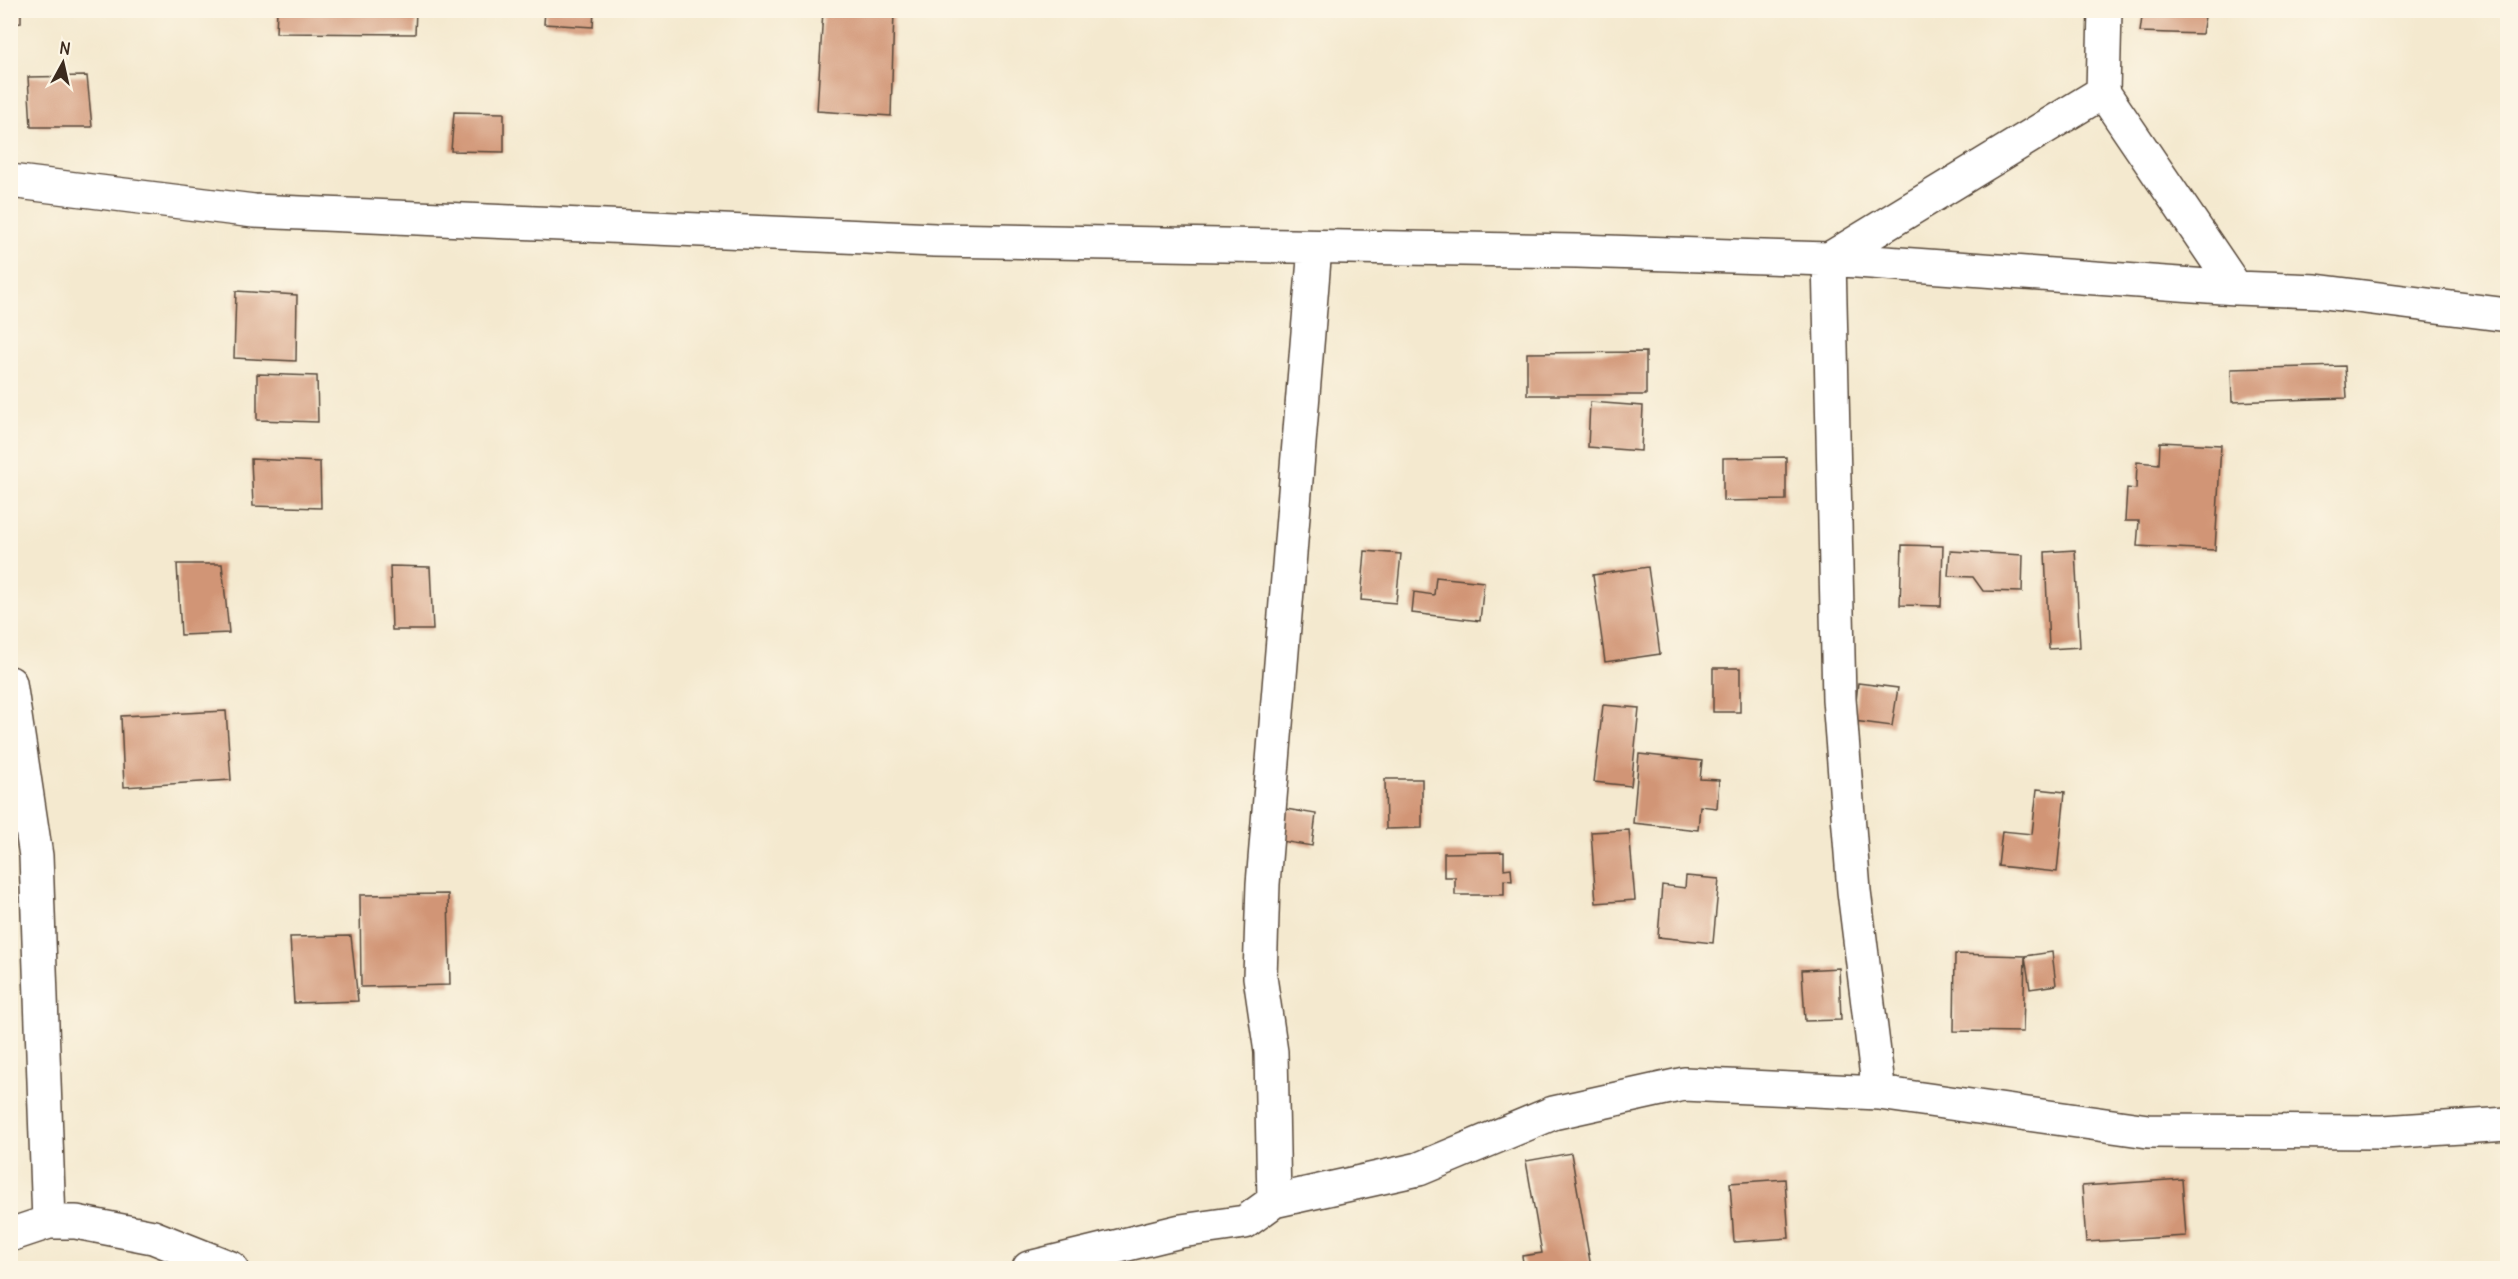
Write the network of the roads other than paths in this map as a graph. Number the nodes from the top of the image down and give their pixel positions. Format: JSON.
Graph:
{"nodes":[{"id":1,"x":2105,"y":10,"type":"edge"},
{"id":2,"x":2103,"y":92,"type":"junction"},
{"id":3,"x":10,"y":181,"type":"edge"},
{"id":4,"x":1315,"y":247,"type":"junction"},
{"id":5,"x":1829,"y":259,"type":"junction"},
{"id":6,"x":2236,"y":288,"type":"junction"},
{"id":7,"x":2508,"y":315,"type":"edge"},
{"id":8,"x":10,"y":683,"type":"edge"},
{"id":9,"x":1879,"y":1093,"type":"junction"},
{"id":10,"x":2508,"y":1124,"type":"edge"},
{"id":11,"x":1274,"y":1201,"type":"junction"},
{"id":12,"x":49,"y":1222,"type":"junction"},
{"id":13,"x":10,"y":1235,"type":"edge"},
{"id":14,"x":231,"y":1269,"type":"edge"},
{"id":15,"x":1029,"y":1269,"type":"edge"}],
"edges":[{"from":1,"to":2,"type":"street"},
{"from":2,"to":5,"type":"street"},
{"from":2,"to":6,"type":"street"},
{"from":3,"to":4,"type":"street"},
{"from":4,"to":5,"type":"street"},
{"from":4,"to":11,"type":"street"},
{"from":5,"to":6,"type":"street"},
{"from":5,"to":9,"type":"street"},
{"from":6,"to":7,"type":"street"},
{"from":8,"to":12,"type":"street"},
{"from":9,"to":10,"type":"street"},
{"from":9,"to":11,"type":"street"},
{"from":11,"to":15,"type":"street"},
{"from":12,"to":13,"type":"street"},
{"from":12,"to":14,"type":"street"}]}
